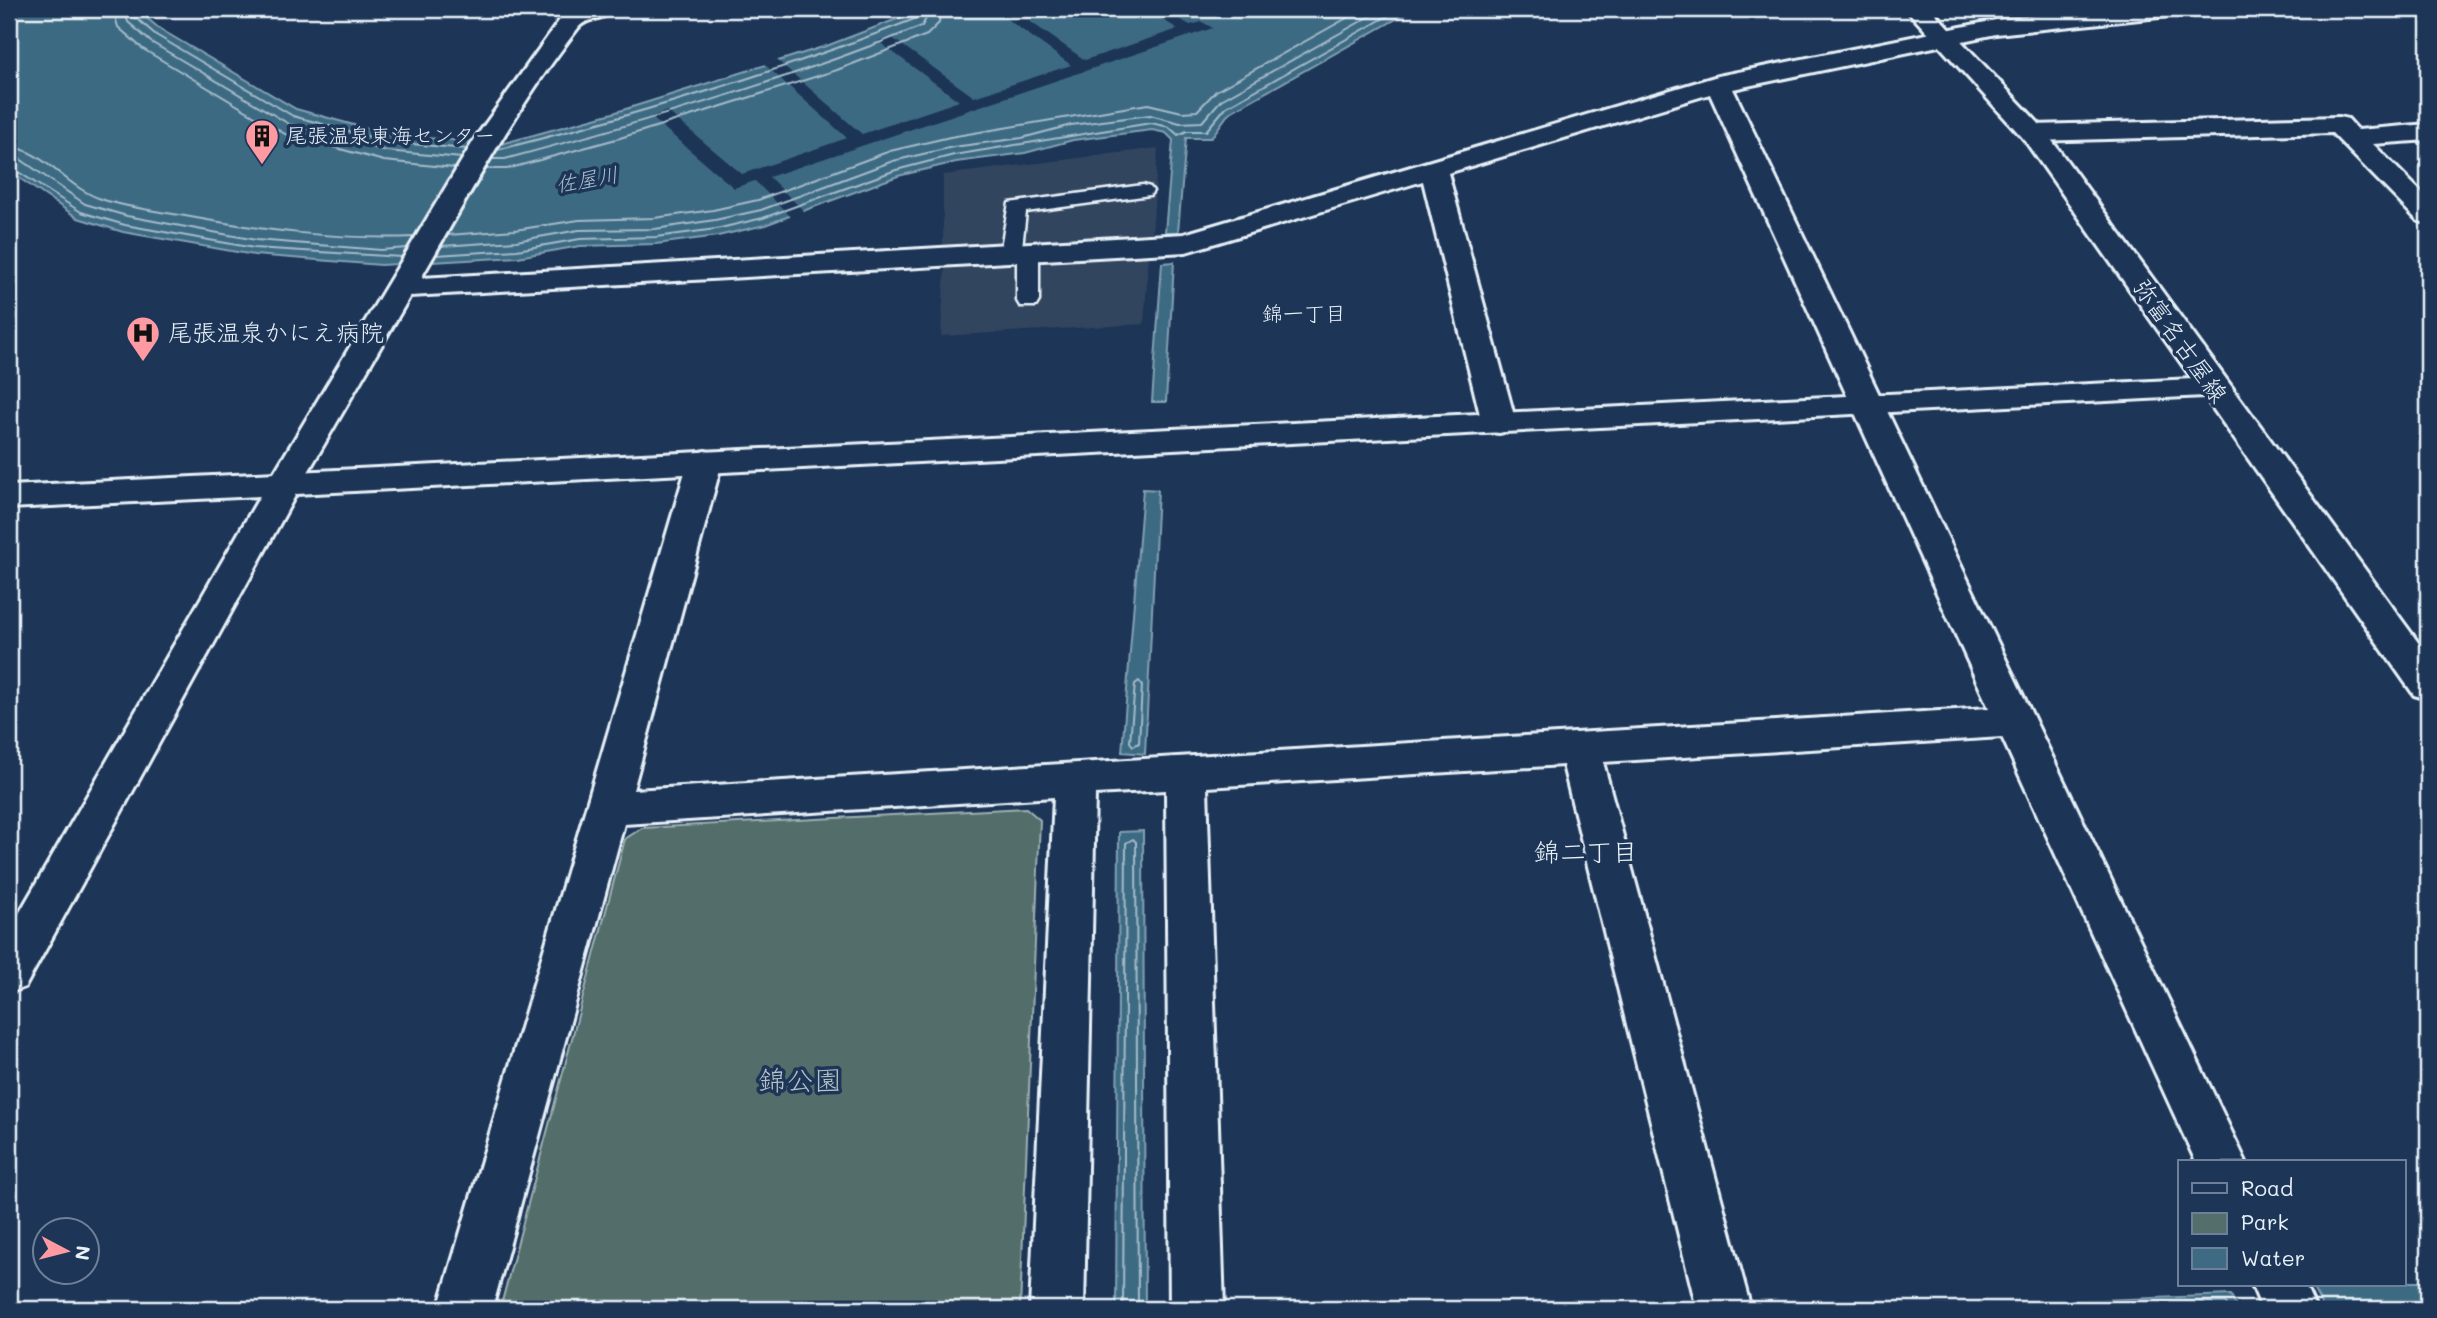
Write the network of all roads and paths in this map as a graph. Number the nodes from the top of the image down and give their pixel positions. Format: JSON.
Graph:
{"nodes":[{"id":1,"x":603,"y":9,"type":"edge"},
{"id":2,"x":1918,"y":9,"type":"edge"},
{"id":3,"x":2169,"y":9,"type":"edge"},
{"id":4,"x":575,"y":14,"type":"edge"},
{"id":5,"x":1946,"y":36,"type":"junction"},
{"id":6,"x":1718,"y":84,"type":"junction"},
{"id":7,"x":2428,"y":132,"type":"edge"},
{"id":8,"x":2033,"y":133,"type":"junction"},
{"id":9,"x":2352,"y":138,"type":"junction"},
{"id":10,"x":1433,"y":167,"type":"junction"},
{"id":11,"x":1143,"y":191,"type":"dead end"},
{"id":12,"x":2428,"y":215,"type":"edge"},
{"id":13,"x":1020,"y":253,"type":"junction"},
{"id":14,"x":403,"y":283,"type":"junction"},
{"id":15,"x":1028,"y":301,"type":"dead end"},
{"id":16,"x":2213,"y":388,"type":"junction"},
{"id":17,"x":1869,"y":405,"type":"junction"},
{"id":18,"x":1499,"y":423,"type":"junction"},
{"id":19,"x":705,"y":463,"type":"junction"},
{"id":20,"x":285,"y":483,"type":"junction"},
{"id":21,"x":9,"y":497,"type":"edge"},
{"id":22,"x":2428,"y":685,"type":"edge"},
{"id":23,"x":2017,"y":721,"type":"junction"},
{"id":24,"x":1579,"y":748,"type":"junction"},
{"id":25,"x":1186,"y":772,"type":"junction"},
{"id":26,"x":1075,"y":779,"type":"junction"},
{"id":27,"x":607,"y":808,"type":"junction"},
{"id":28,"x":9,"y":973,"type":"edge"},
{"id":29,"x":2220,"y":1160,"type":"edge"},
{"id":30,"x":2278,"y":1286,"type":"edge"},
{"id":31,"x":465,"y":1309,"type":"edge"},
{"id":32,"x":1057,"y":1309,"type":"edge"},
{"id":33,"x":1196,"y":1309,"type":"edge"},
{"id":34,"x":1724,"y":1309,"type":"edge"},
{"id":35,"x":2289,"y":1309,"type":"edge"}],
"edges":[{"from":1,"to":4,"type":"street"},
{"from":2,"to":5,"type":"street","name":"弥富名古屋線"},
{"from":3,"to":5,"type":"street"},
{"from":4,"to":14,"type":"street"},
{"from":5,"to":6,"type":"street"},
{"from":5,"to":8,"type":"street","name":"弥富名古屋線"},
{"from":6,"to":10,"type":"street"},
{"from":6,"to":17,"type":"street"},
{"from":7,"to":9,"type":"street"},
{"from":8,"to":9,"type":"street"},
{"from":8,"to":16,"type":"street","name":"弥富名古屋線"},
{"from":9,"to":12,"type":"street"},
{"from":10,"to":13,"type":"street"},
{"from":10,"to":18,"type":"street"},
{"from":11,"to":13,"type":"lane"},
{"from":13,"to":14,"type":"street"},
{"from":13,"to":15,"type":"lane"},
{"from":14,"to":20,"type":"street"},
{"from":16,"to":17,"type":"street"},
{"from":16,"to":22,"type":"street","name":"弥富名古屋線"},
{"from":17,"to":18,"type":"street"},
{"from":17,"to":23,"type":"street"},
{"from":18,"to":19,"type":"street"},
{"from":19,"to":20,"type":"street"},
{"from":19,"to":27,"type":"street"},
{"from":20,"to":21,"type":"street"},
{"from":20,"to":28,"type":"street"},
{"from":23,"to":24,"type":"street"},
{"from":23,"to":29,"type":"street"},
{"from":24,"to":25,"type":"street"},
{"from":24,"to":34,"type":"street"},
{"from":25,"to":26,"type":"street"},
{"from":25,"to":33,"type":"street"},
{"from":26,"to":27,"type":"street"},
{"from":26,"to":32,"type":"street"},
{"from":27,"to":31,"type":"street"},
{"from":30,"to":35,"type":"street"}]}
